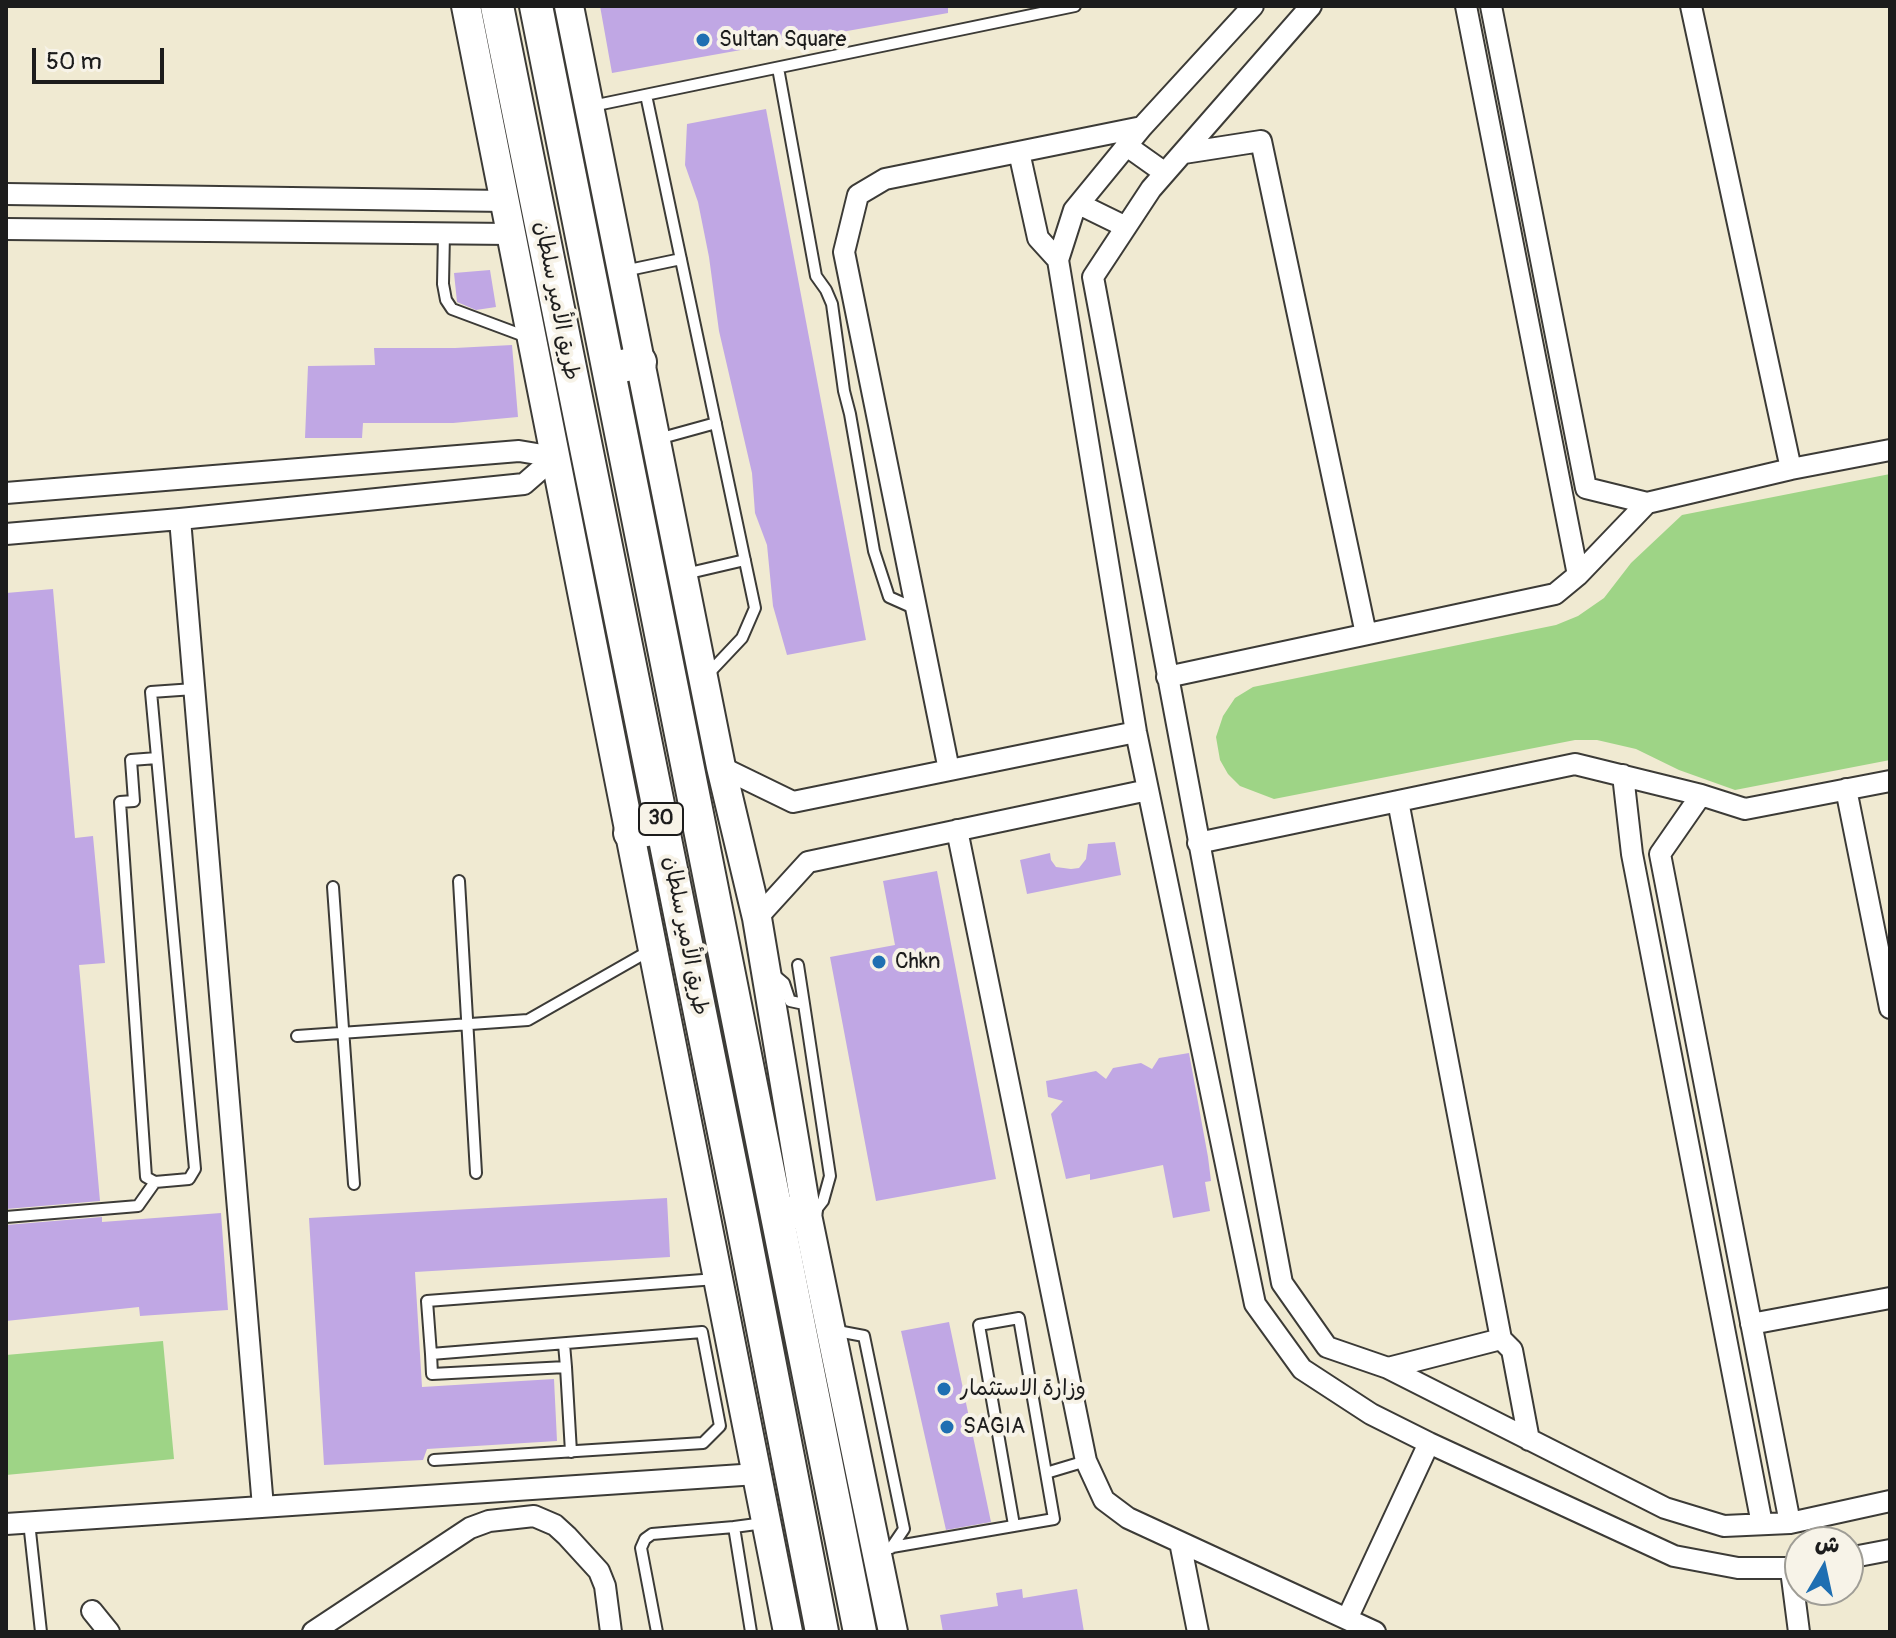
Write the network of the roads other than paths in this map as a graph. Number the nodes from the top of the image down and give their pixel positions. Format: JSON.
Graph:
{"nodes":[{"id":1,"x":466,"y":6,"type":"edge"},
{"id":2,"x":497,"y":6,"type":"edge"},
{"id":3,"x":536,"y":6,"type":"edge"},
{"id":4,"x":569,"y":6,"type":"edge"},
{"id":5,"x":1075,"y":6,"type":"edge"},
{"id":6,"x":1253,"y":6,"type":"edge"},
{"id":7,"x":1311,"y":6,"type":"edge"},
{"id":8,"x":1466,"y":6,"type":"edge"},
{"id":9,"x":1493,"y":6,"type":"edge"},
{"id":10,"x":1691,"y":6,"type":"edge"},
{"id":11,"x":778,"y":68,"type":"junction"},
{"id":12,"x":646,"y":95,"type":"junction"},
{"id":13,"x":589,"y":107,"type":"junction"},
{"id":14,"x":1142,"y":127,"type":"junction"},
{"id":15,"x":1127,"y":146,"type":"junction"},
{"id":16,"x":1019,"y":152,"type":"junction"},
{"id":17,"x":1184,"y":153,"type":"junction"},
{"id":18,"x":1165,"y":173,"type":"junction"},
{"id":19,"x":6,"y":194,"type":"edge"},
{"id":20,"x":505,"y":201,"type":"junction"},
{"id":21,"x":1079,"y":204,"type":"junction"},
{"id":22,"x":1126,"y":227,"type":"junction"},
{"id":23,"x":6,"y":229,"type":"edge"},
{"id":24,"x":444,"y":233,"type":"junction"},
{"id":25,"x":511,"y":234,"type":"junction"},
{"id":26,"x":681,"y":259,"type":"junction"},
{"id":27,"x":1058,"y":260,"type":"junction"},
{"id":28,"x":622,"y":272,"type":"junction"},
{"id":29,"x":532,"y":338,"type":"junction"},
{"id":30,"x":640,"y":362,"type":"junction"},
{"id":31,"x":609,"y":369,"type":"junction"},
{"id":32,"x":716,"y":423,"type":"junction"},
{"id":33,"x":656,"y":440,"type":"junction"},
{"id":34,"x":1890,"y":450,"type":"edge"},
{"id":35,"x":555,"y":457,"type":"junction"},
{"id":36,"x":1791,"y":469,"type":"junction"},
{"id":37,"x":1586,"y":488,"type":"junction"},
{"id":38,"x":1563,"y":491,"type":"junction"},
{"id":39,"x":6,"y":493,"type":"edge"},
{"id":40,"x":1647,"y":503,"type":"junction"},
{"id":41,"x":180,"y":519,"type":"junction"},
{"id":42,"x":6,"y":534,"type":"edge"},
{"id":43,"x":745,"y":560,"type":"junction"},
{"id":44,"x":683,"y":575,"type":"junction"},
{"id":45,"x":1578,"y":575,"type":"junction"},
{"id":46,"x":916,"y":609,"type":"junction"},
{"id":47,"x":1366,"y":634,"type":"junction"},
{"id":48,"x":1167,"y":677,"type":"junction"},
{"id":49,"x":704,"y":678,"type":"junction"},
{"id":50,"x":194,"y":689,"type":"junction"},
{"id":51,"x":1136,"y":732,"type":"junction"},
{"id":52,"x":157,"y":758,"type":"junction"},
{"id":53,"x":721,"y":767,"type":"junction"},
{"id":54,"x":949,"y":770,"type":"junction"},
{"id":55,"x":1623,"y":775,"type":"junction"},
{"id":56,"x":1890,"y":781,"type":"edge"},
{"id":57,"x":1846,"y":789,"type":"junction"},
{"id":58,"x":1148,"y":790,"type":"junction"},
{"id":59,"x":1701,"y":795,"type":"junction"},
{"id":60,"x":1398,"y":801,"type":"junction"},
{"id":61,"x":663,"y":827,"type":"junction"},
{"id":62,"x":957,"y":830,"type":"junction"},
{"id":63,"x":630,"y":833,"type":"junction"},
{"id":64,"x":1198,"y":843,"type":"junction"},
{"id":65,"x":1632,"y":854,"type":"junction"},
{"id":66,"x":1660,"y":854,"type":"junction"},
{"id":67,"x":459,"y":881,"type":"dead end"},
{"id":68,"x":333,"y":887,"type":"dead end"},
{"id":69,"x":757,"y":918,"type":"junction"},
{"id":70,"x":653,"y":949,"type":"junction"},
{"id":71,"x":798,"y":965,"type":"dead end"},
{"id":72,"x":765,"y":968,"type":"junction"},
{"id":73,"x":804,"y":1004,"type":"junction"},
{"id":74,"x":1890,"y":1008,"type":"edge"},
{"id":75,"x":467,"y":1024,"type":"junction"},
{"id":76,"x":342,"y":1033,"type":"junction"},
{"id":77,"x":297,"y":1036,"type":"dead end"},
{"id":78,"x":476,"y":1173,"type":"dead end"},
{"id":79,"x":155,"y":1182,"type":"junction"},
{"id":80,"x":354,"y":1184,"type":"dead end"},
{"id":81,"x":797,"y":1215,"type":"junction"},
{"id":82,"x":6,"y":1217,"type":"edge"},
{"id":83,"x":718,"y":1279,"type":"junction"},
{"id":84,"x":1890,"y":1298,"type":"edge"},
{"id":85,"x":1751,"y":1324,"type":"junction"},
{"id":86,"x":830,"y":1330,"type":"junction"},
{"id":87,"x":1501,"y":1339,"type":"junction"},
{"id":88,"x":564,"y":1344,"type":"junction"},
{"id":89,"x":431,"y":1354,"type":"junction"},
{"id":90,"x":566,"y":1367,"type":"junction"},
{"id":91,"x":1388,"y":1368,"type":"junction"},
{"id":92,"x":1529,"y":1440,"type":"junction"},
{"id":93,"x":1429,"y":1443,"type":"junction"},
{"id":94,"x":571,"y":1452,"type":"junction"},
{"id":95,"x":434,"y":1460,"type":"dead end"},
{"id":96,"x":1086,"y":1461,"type":"junction"},
{"id":97,"x":1046,"y":1473,"type":"junction"},
{"id":98,"x":757,"y":1474,"type":"junction"},
{"id":99,"x":1890,"y":1501,"type":"edge"},
{"id":100,"x":263,"y":1507,"type":"junction"},
{"id":101,"x":29,"y":1522,"type":"junction"},
{"id":102,"x":766,"y":1523,"type":"junction"},
{"id":103,"x":1790,"y":1523,"type":"junction"},
{"id":104,"x":6,"y":1524,"type":"edge"},
{"id":105,"x":1762,"y":1524,"type":"junction"},
{"id":106,"x":1014,"y":1525,"type":"junction"},
{"id":107,"x":734,"y":1527,"type":"junction"},
{"id":108,"x":1180,"y":1542,"type":"junction"},
{"id":109,"x":1890,"y":1550,"type":"edge"},
{"id":110,"x":1864,"y":1555,"type":"edge"},
{"id":111,"x":885,"y":1556,"type":"junction"},
{"id":112,"x":1784,"y":1569,"type":"edge"},
{"id":113,"x":1797,"y":1606,"type":"edge"},
{"id":114,"x":92,"y":1611,"type":"dead end"},
{"id":115,"x":1347,"y":1619,"type":"junction"},
{"id":116,"x":41,"y":1632,"type":"edge"},
{"id":117,"x":109,"y":1632,"type":"edge"},
{"id":118,"x":313,"y":1632,"type":"edge"},
{"id":119,"x":611,"y":1632,"type":"edge"},
{"id":120,"x":657,"y":1632,"type":"edge"},
{"id":121,"x":751,"y":1632,"type":"edge"},
{"id":122,"x":788,"y":1632,"type":"edge"},
{"id":123,"x":822,"y":1632,"type":"edge"},
{"id":124,"x":860,"y":1632,"type":"edge"},
{"id":125,"x":893,"y":1632,"type":"edge"},
{"id":126,"x":1198,"y":1632,"type":"edge"},
{"id":127,"x":1375,"y":1632,"type":"edge"},
{"id":128,"x":1799,"y":1632,"type":"edge"}],
"edges":[{"from":1,"to":20,"type":"main road"},
{"from":2,"to":61,"type":"main road","name":"طريق الأمير سلطان","number":"30"},
{"from":3,"to":31,"type":"main road","name":"طريق الأمير سلطان","number":"30"},
{"from":4,"to":13,"type":"main road"},
{"from":5,"to":11,"type":"lane"},
{"from":6,"to":14,"type":"street"},
{"from":7,"to":17,"type":"street"},
{"from":8,"to":38,"type":"street"},
{"from":9,"to":37,"type":"street"},
{"from":10,"to":36,"type":"street"},
{"from":11,"to":12,"type":"lane"},
{"from":11,"to":46,"type":"lane"},
{"from":12,"to":13,"type":"lane"},
{"from":12,"to":26,"type":"lane"},
{"from":13,"to":28,"type":"main road"},
{"from":14,"to":15,"type":"street"},
{"from":14,"to":16,"type":"street"},
{"from":15,"to":18,"type":"street"},
{"from":15,"to":21,"type":"street"},
{"from":16,"to":27,"type":"street"},
{"from":16,"to":46,"type":"street"},
{"from":17,"to":18,"type":"street"},
{"from":17,"to":47,"type":"street"},
{"from":18,"to":22,"type":"street"},
{"from":19,"to":20,"type":"street"},
{"from":20,"to":25,"type":"main road"},
{"from":21,"to":22,"type":"street"},
{"from":21,"to":27,"type":"street"},
{"from":22,"to":48,"type":"street"},
{"from":23,"to":24,"type":"street"},
{"from":24,"to":25,"type":"street"},
{"from":24,"to":29,"type":"lane"},
{"from":25,"to":29,"type":"main road"},
{"from":26,"to":28,"type":"lane"},
{"from":26,"to":32,"type":"lane"},
{"from":27,"to":51,"type":"street"},
{"from":28,"to":30,"type":"main road"},
{"from":29,"to":35,"type":"main road"},
{"from":30,"to":31,"type":"main road"},
{"from":30,"to":33,"type":"main road"},
{"from":31,"to":81,"type":"main road","name":"طريق الأمير سلطان","number":"30"},
{"from":32,"to":33,"type":"lane"},
{"from":32,"to":43,"type":"lane"},
{"from":33,"to":44,"type":"main road"},
{"from":34,"to":36,"type":"street"},
{"from":35,"to":39,"type":"street"},
{"from":35,"to":41,"type":"street"},
{"from":35,"to":63,"type":"main road"},
{"from":36,"to":40,"type":"street"},
{"from":37,"to":38,"type":"lane"},
{"from":37,"to":40,"type":"street"},
{"from":38,"to":45,"type":"street"},
{"from":40,"to":45,"type":"street"},
{"from":41,"to":42,"type":"street"},
{"from":41,"to":50,"type":"street"},
{"from":43,"to":44,"type":"lane"},
{"from":43,"to":49,"type":"lane"},
{"from":44,"to":49,"type":"main road"},
{"from":45,"to":47,"type":"street"},
{"from":46,"to":54,"type":"street"},
{"from":47,"to":48,"type":"street"},
{"from":48,"to":64,"type":"street"},
{"from":49,"to":53,"type":"main road"},
{"from":50,"to":52,"type":"lane"},
{"from":50,"to":100,"type":"street"},
{"from":51,"to":54,"type":"street"},
{"from":51,"to":58,"type":"street"},
{"from":52,"to":79,"type":"lane"},
{"from":52,"to":79,"type":"lane"},
{"from":53,"to":54,"type":"street"},
{"from":53,"to":69,"type":"main road"},
{"from":55,"to":59,"type":"street"},
{"from":55,"to":60,"type":"street"},
{"from":55,"to":65,"type":"street"},
{"from":56,"to":57,"type":"street"},
{"from":57,"to":59,"type":"street"},
{"from":57,"to":74,"type":"street"},
{"from":58,"to":62,"type":"street"},
{"from":58,"to":93,"type":"street"},
{"from":59,"to":66,"type":"street"},
{"from":60,"to":64,"type":"street"},
{"from":60,"to":87,"type":"street"},
{"from":61,"to":63,"type":"main road"},
{"from":61,"to":123,"type":"main road","name":"طريق الأمير سلطان","number":"30"},
{"from":62,"to":69,"type":"street"},
{"from":62,"to":96,"type":"street"},
{"from":63,"to":70,"type":"main road"},
{"from":64,"to":91,"type":"street"},
{"from":65,"to":66,"type":"street"},
{"from":65,"to":105,"type":"street"},
{"from":66,"to":85,"type":"street"},
{"from":67,"to":75,"type":"lane"},
{"from":68,"to":76,"type":"lane"},
{"from":69,"to":72,"type":"main road"},
{"from":70,"to":75,"type":"lane"},
{"from":70,"to":83,"type":"main road"},
{"from":71,"to":73,"type":"lane"},
{"from":72,"to":73,"type":"lane"},
{"from":72,"to":81,"type":"main road"},
{"from":73,"to":81,"type":"lane"},
{"from":75,"to":76,"type":"lane"},
{"from":75,"to":78,"type":"lane"},
{"from":76,"to":77,"type":"lane"},
{"from":76,"to":80,"type":"lane"},
{"from":79,"to":82,"type":"lane"},
{"from":81,"to":86,"type":"main road"},
{"from":81,"to":124,"type":"main road","name":"طريق الأمير سلطان","number":"30"},
{"from":83,"to":89,"type":"lane"},
{"from":83,"to":98,"type":"main road"},
{"from":84,"to":85,"type":"street"},
{"from":85,"to":103,"type":"street"},
{"from":86,"to":111,"type":"main road"},
{"from":86,"to":111,"type":"lane"},
{"from":87,"to":91,"type":"street"},
{"from":87,"to":92,"type":"street"},
{"from":88,"to":89,"type":"lane"},
{"from":88,"to":90,"type":"lane"},
{"from":88,"to":94,"type":"lane"},
{"from":89,"to":90,"type":"lane"},
{"from":90,"to":94,"type":"lane"},
{"from":91,"to":92,"type":"street"},
{"from":92,"to":105,"type":"street"},
{"from":93,"to":112,"type":"street"},
{"from":93,"to":115,"type":"street"},
{"from":94,"to":95,"type":"lane"},
{"from":96,"to":97,"type":"lane"},
{"from":96,"to":108,"type":"street"},
{"from":97,"to":106,"type":"lane"},
{"from":97,"to":106,"type":"lane"},
{"from":98,"to":100,"type":"street"},
{"from":98,"to":102,"type":"main road"},
{"from":99,"to":103,"type":"street"},
{"from":100,"to":101,"type":"street"},
{"from":101,"to":104,"type":"street"},
{"from":101,"to":116,"type":"lane"},
{"from":102,"to":107,"type":"lane"},
{"from":102,"to":122,"type":"main road"},
{"from":103,"to":105,"type":"street"},
{"from":106,"to":111,"type":"lane"},
{"from":107,"to":120,"type":"lane"},
{"from":107,"to":121,"type":"lane"},
{"from":108,"to":115,"type":"street"},
{"from":108,"to":126,"type":"street"},
{"from":109,"to":110,"type":"street"},
{"from":111,"to":125,"type":"main road"},
{"from":113,"to":128,"type":"street"},
{"from":114,"to":117,"type":"street"},
{"from":115,"to":127,"type":"street"},
{"from":118,"to":119,"type":"street"}]}
